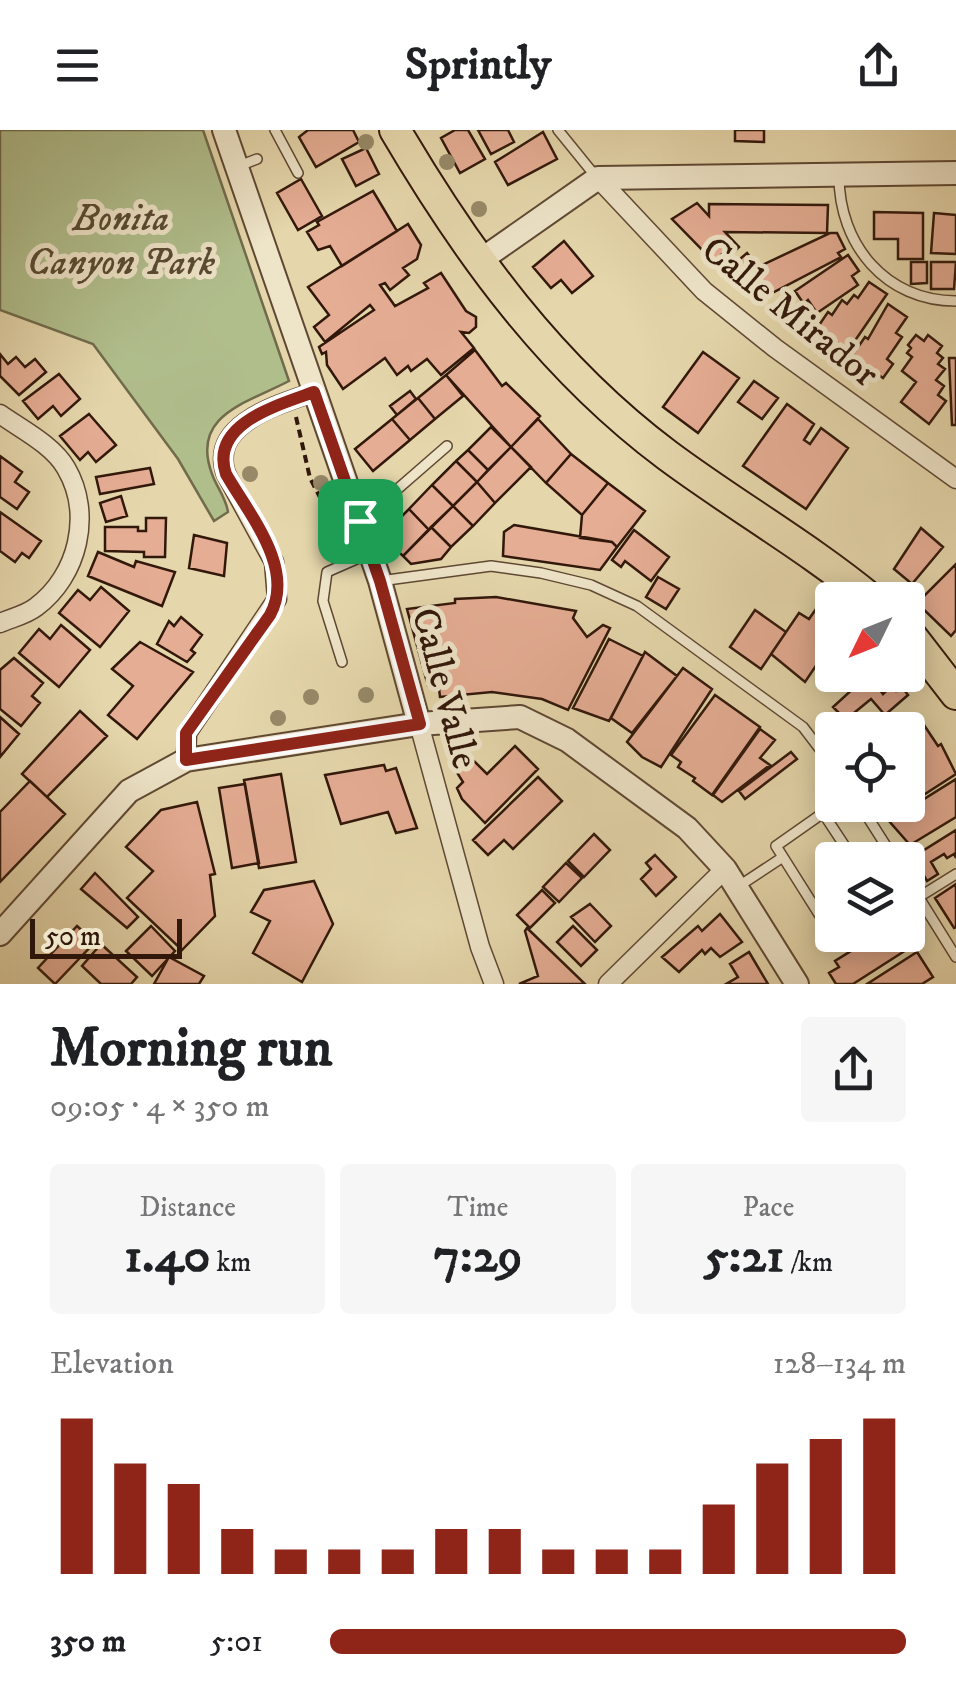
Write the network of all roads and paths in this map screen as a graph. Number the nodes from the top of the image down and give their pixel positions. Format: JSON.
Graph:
{"nodes":[{"id":1,"x":224,"y":130,"type":"edge"},
{"id":2,"x":275,"y":130,"type":"edge"},
{"id":3,"x":396,"y":130,"type":"edge"},
{"id":4,"x":558,"y":130,"type":"edge"},
{"id":5,"x":839,"y":173,"type":"junction"},
{"id":6,"x":956,"y":173,"type":"edge"},
{"id":7,"x":298,"y":174,"type":"dead end"},
{"id":8,"x":598,"y":178,"type":"junction"},
{"id":9,"x":478,"y":262,"type":"junction"},
{"id":10,"x":956,"y":301,"type":"edge"},
{"id":11,"x":303,"y":396,"type":"junction"},
{"id":12,"x":0,"y":414,"type":"edge"},
{"id":13,"x":448,"y":446,"type":"dead end"},
{"id":14,"x":954,"y":473,"type":"edge"},
{"id":15,"x":360,"y":521,"type":"junction"},
{"id":16,"x":361,"y":556,"type":"junction"},
{"id":17,"x":380,"y":581,"type":"junction"},
{"id":18,"x":847,"y":582,"type":"edge"},
{"id":19,"x":0,"y":623,"type":"edge"},
{"id":20,"x":925,"y":650,"type":"edge"},
{"id":21,"x":342,"y":662,"type":"dead end"},
{"id":22,"x":951,"y":677,"type":"edge"},
{"id":23,"x":420,"y":724,"type":"junction"},
{"id":24,"x":815,"y":743,"type":"edge"},
{"id":25,"x":186,"y":760,"type":"junction"},
{"id":26,"x":842,"y":842,"type":"edge"},
{"id":27,"x":783,"y":858,"type":"junction"},
{"id":28,"x":956,"y":874,"type":"edge"},
{"id":29,"x":731,"y":878,"type":"junction"},
{"id":30,"x":925,"y":893,"type":"edge"},
{"id":31,"x":925,"y":907,"type":"edge"},
{"id":32,"x":815,"y":908,"type":"edge"},
{"id":33,"x":0,"y":934,"type":"edge"},
{"id":34,"x":956,"y":957,"type":"edge"},
{"id":35,"x":494,"y":984,"type":"edge"},
{"id":36,"x":608,"y":984,"type":"edge"},
{"id":37,"x":797,"y":984,"type":"edge"}],
"edges":[{"from":1,"to":11,"type":"street","name":"Calle Valle"},
{"from":2,"to":7,"type":"lane"},
{"from":3,"to":9,"type":"main road"},
{"from":4,"to":8,"type":"lane"},
{"from":5,"to":6,"type":"street"},
{"from":5,"to":8,"type":"street"},
{"from":5,"to":10,"type":"lane"},
{"from":8,"to":9,"type":"street"},
{"from":8,"to":14,"type":"street","name":"Calle Mirador"},
{"from":9,"to":18,"type":"main road"},
{"from":11,"to":15,"type":"street","name":"Calle Valle"},
{"from":11,"to":16,"type":"path"},
{"from":11,"to":25,"type":"street"},
{"from":12,"to":19,"type":"street"},
{"from":13,"to":15,"type":"lane"},
{"from":15,"to":16,"type":"street","name":"Calle Valle"},
{"from":16,"to":17,"type":"street","name":"Calle Valle"},
{"from":16,"to":21,"type":"lane"},
{"from":17,"to":23,"type":"street","name":"Calle Valle"},
{"from":17,"to":24,"type":"lane"},
{"from":20,"to":22,"type":"main road"},
{"from":23,"to":25,"type":"street"},
{"from":23,"to":29,"type":"street"},
{"from":23,"to":35,"type":"street","name":"Calle Valle"},
{"from":25,"to":33,"type":"street"},
{"from":26,"to":27,"type":"lane"},
{"from":27,"to":29,"type":"lane"},
{"from":27,"to":32,"type":"lane"},
{"from":28,"to":30,"type":"lane"},
{"from":29,"to":36,"type":"street"},
{"from":29,"to":37,"type":"street"},
{"from":31,"to":34,"type":"lane"}]}
